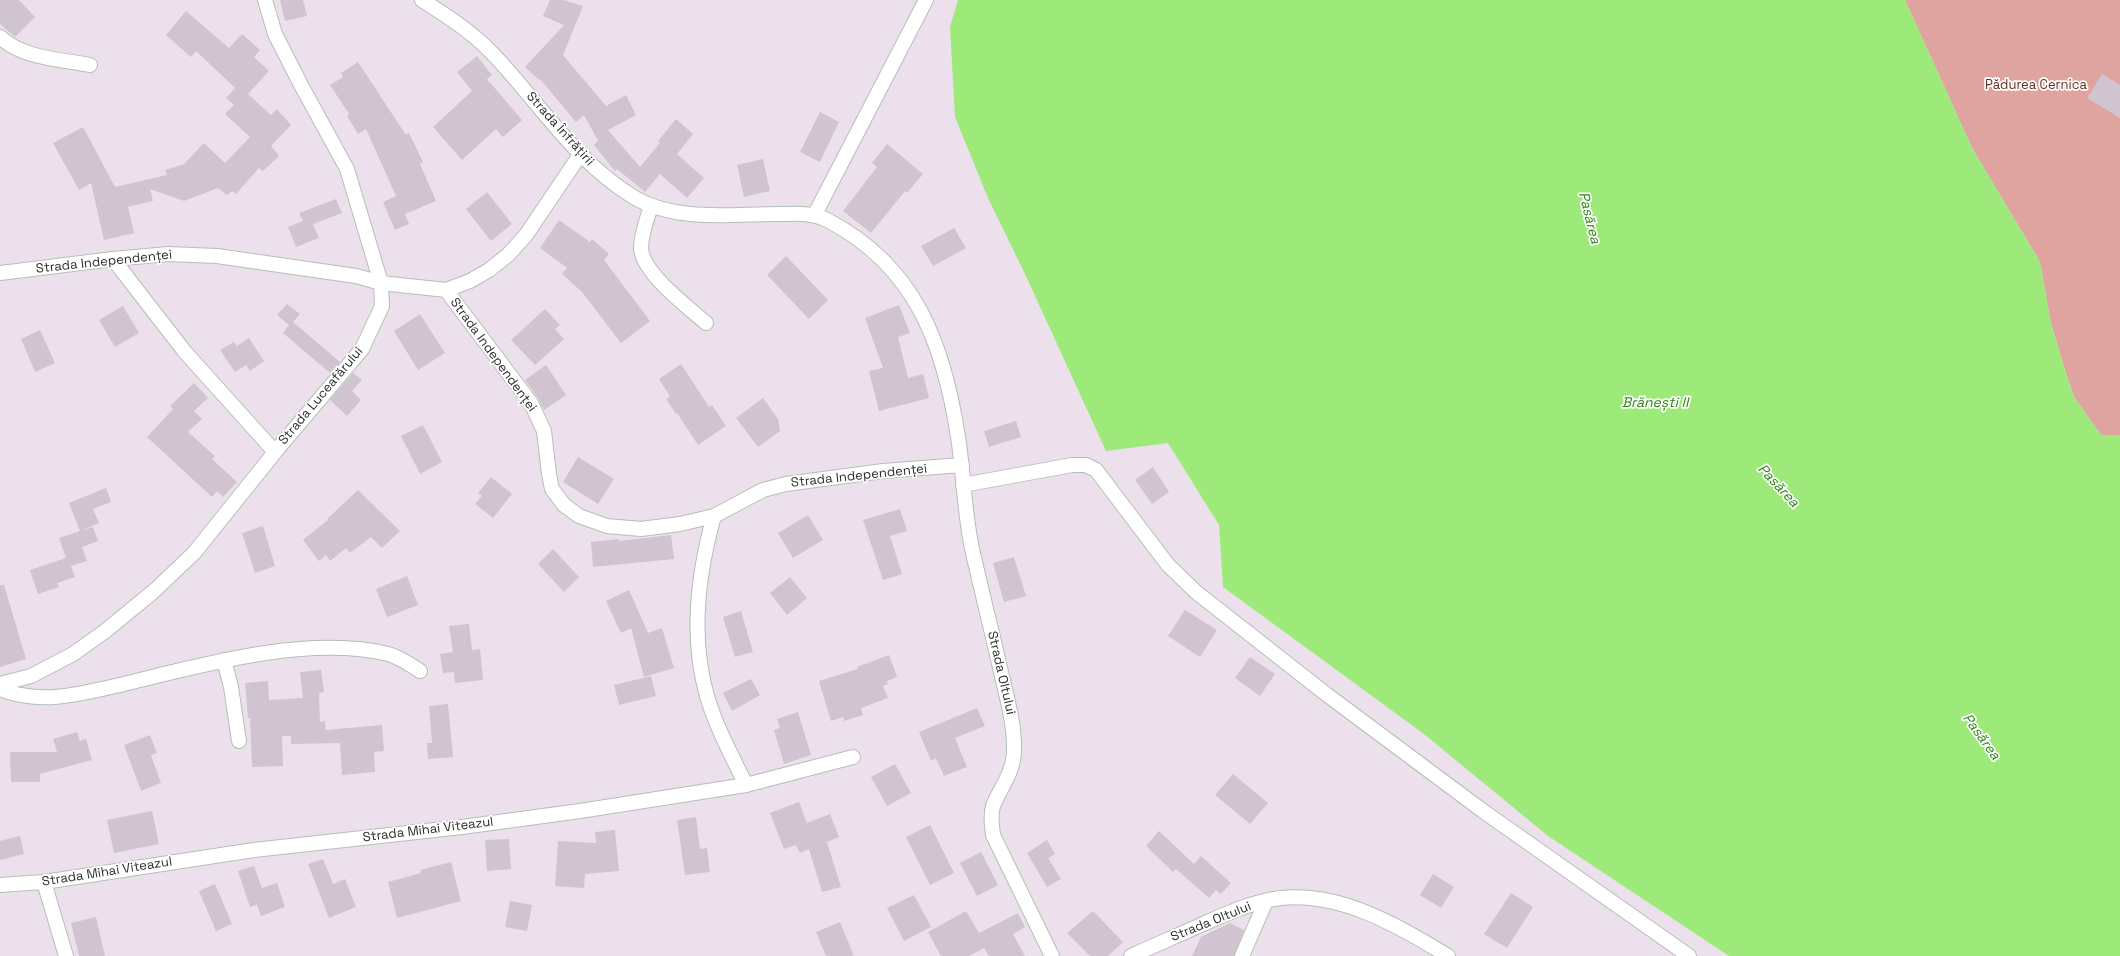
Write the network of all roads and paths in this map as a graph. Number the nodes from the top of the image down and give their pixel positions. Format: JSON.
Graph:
{"nodes":[{"id":1,"x":265,"y":0,"type":"edge"},
{"id":2,"x":422,"y":0,"type":"edge"},
{"id":3,"x":926,"y":0,"type":"edge"},
{"id":4,"x":0,"y":37,"type":"edge"},
{"id":5,"x":90,"y":65,"type":"dead end"},
{"id":6,"x":580,"y":155,"type":"junction"},
{"id":7,"x":651,"y":206,"type":"junction"},
{"id":8,"x":815,"y":214,"type":"junction"},
{"id":9,"x":113,"y":259,"type":"junction"},
{"id":10,"x":0,"y":273,"type":"edge"},
{"id":11,"x":381,"y":282,"type":"junction"},
{"id":12,"x":446,"y":290,"type":"junction"},
{"id":13,"x":706,"y":323,"type":"dead end"},
{"id":14,"x":274,"y":452,"type":"junction"},
{"id":15,"x":962,"y":465,"type":"junction"},
{"id":16,"x":963,"y":485,"type":"junction"},
{"id":17,"x":714,"y":516,"type":"junction"},
{"id":18,"x":224,"y":660,"type":"junction"},
{"id":19,"x":420,"y":670,"type":"dead end"},
{"id":20,"x":0,"y":684,"type":"edge"},
{"id":21,"x":0,"y":689,"type":"edge"},
{"id":22,"x":239,"y":741,"type":"dead end"},
{"id":23,"x":853,"y":757,"type":"dead end"},
{"id":24,"x":746,"y":785,"type":"junction"},
{"id":25,"x":44,"y":882,"type":"junction"},
{"id":26,"x":1,"y":884,"type":"edge"},
{"id":27,"x":1266,"y":901,"type":"junction"},
{"id":28,"x":66,"y":956,"type":"edge"},
{"id":29,"x":1052,"y":956,"type":"edge"},
{"id":30,"x":1131,"y":956,"type":"edge"},
{"id":31,"x":1242,"y":956,"type":"edge"},
{"id":32,"x":1448,"y":956,"type":"edge"},
{"id":33,"x":1689,"y":956,"type":"edge"}],
"edges":[{"from":1,"to":11,"type":"street","name":"Strada Luceafărului"},
{"from":2,"to":6,"type":"street","name":"Strada Înfrățirii"},
{"from":3,"to":8,"type":"street"},
{"from":4,"to":5,"type":"street"},
{"from":6,"to":7,"type":"street","name":"Strada Înfrățirii"},
{"from":6,"to":12,"type":"street","name":"Strada Independenței"},
{"from":7,"to":8,"type":"street","name":"Strada Înfrățirii"},
{"from":7,"to":13,"type":"street"},
{"from":8,"to":15,"type":"street","name":"Strada Oltului"},
{"from":9,"to":10,"type":"street","name":"Strada Independenței"},
{"from":9,"to":11,"type":"street","name":"Strada Independenței"},
{"from":9,"to":14,"type":"street"},
{"from":11,"to":12,"type":"street","name":"Strada Independenței"},
{"from":11,"to":14,"type":"street","name":"Strada Luceafărului"},
{"from":12,"to":17,"type":"street","name":"Strada Independenței"},
{"from":14,"to":20,"type":"street","name":"Strada Luceafărului"},
{"from":15,"to":16,"type":"street","name":"Strada Oltului"},
{"from":15,"to":17,"type":"street","name":"Strada Independenței"},
{"from":16,"to":29,"type":"street","name":"Strada Oltului"},
{"from":16,"to":33,"type":"street"},
{"from":17,"to":24,"type":"street"},
{"from":18,"to":19,"type":"street"},
{"from":18,"to":21,"type":"street"},
{"from":18,"to":22,"type":"street"},
{"from":23,"to":24,"type":"street","name":"Strada Mihai Viteazul"},
{"from":24,"to":25,"type":"street","name":"Strada Mihai Viteazul"},
{"from":25,"to":26,"type":"street","name":"Strada Mihai Viteazul"},
{"from":25,"to":28,"type":"street"},
{"from":27,"to":30,"type":"street","name":"Strada Oltului"},
{"from":27,"to":31,"type":"street"},
{"from":27,"to":32,"type":"street","name":"Strada Oltului"}]}
